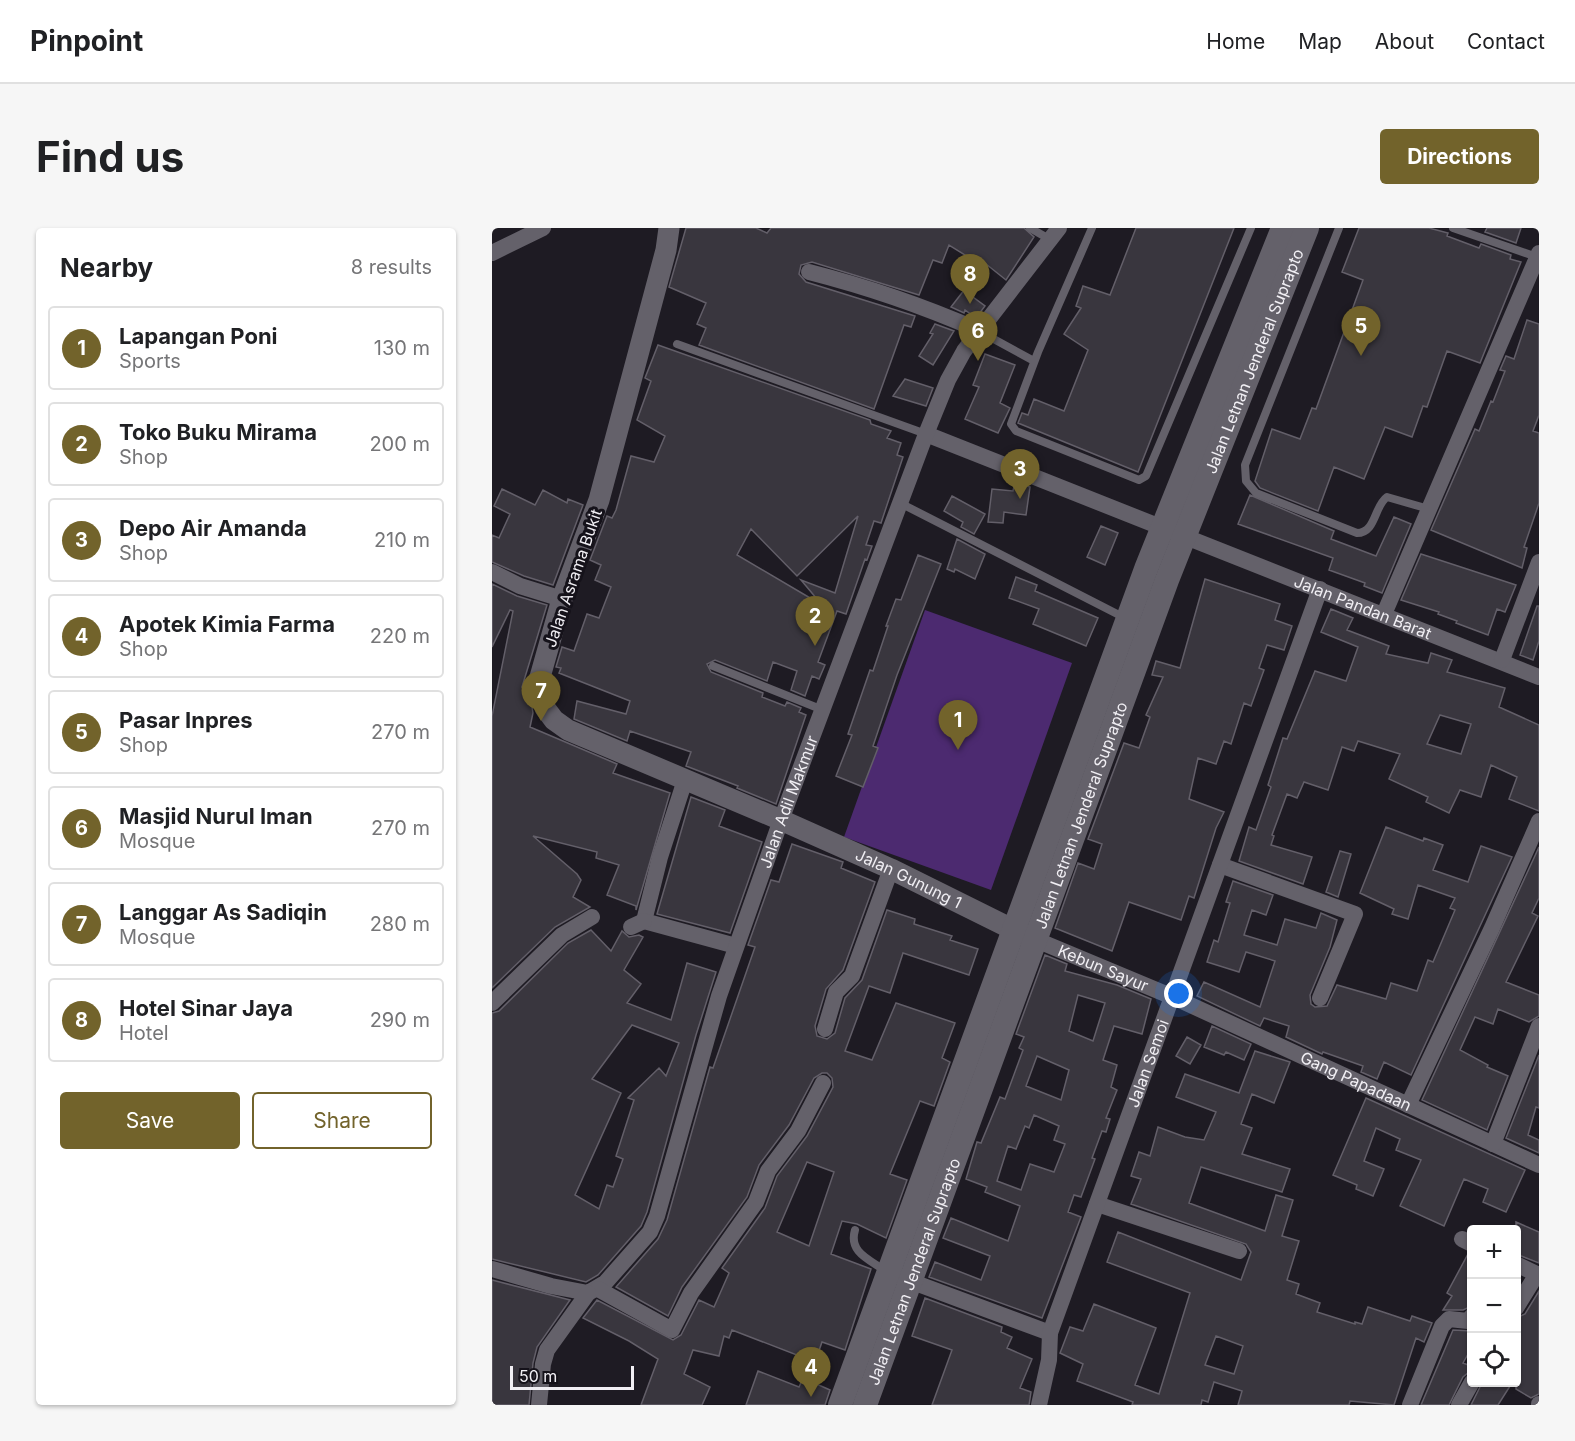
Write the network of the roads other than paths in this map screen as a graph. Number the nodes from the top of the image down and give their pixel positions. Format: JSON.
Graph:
{"nodes":[{"id":1,"x":543,"y":228,"type":"edge"},
{"id":2,"x":669,"y":228,"type":"edge"},
{"id":3,"x":1030,"y":228,"type":"edge"},
{"id":4,"x":1092,"y":228,"type":"edge"},
{"id":5,"x":1251,"y":228,"type":"edge"},
{"id":6,"x":1283,"y":228,"type":"edge"},
{"id":7,"x":1307,"y":228,"type":"edge"},
{"id":8,"x":1339,"y":228,"type":"edge"},
{"id":9,"x":1454,"y":228,"type":"edge"},
{"id":10,"x":1055,"y":234,"type":"edge"},
{"id":11,"x":492,"y":253,"type":"edge"},
{"id":12,"x":1538,"y":255,"type":"edge"},
{"id":13,"x":809,"y":273,"type":"dead end"},
{"id":14,"x":978,"y":330,"type":"junction"},
{"id":15,"x":677,"y":344,"type":"dead end"},
{"id":16,"x":1034,"y":361,"type":"junction"},
{"id":17,"x":926,"y":434,"type":"junction"},
{"id":18,"x":900,"y":503,"type":"junction"},
{"id":19,"x":1429,"y":510,"type":"junction"},
{"id":20,"x":1174,"y":531,"type":"junction"},
{"id":21,"x":1539,"y":562,"type":"edge"},
{"id":22,"x":492,"y":572,"type":"edge"},
{"id":23,"x":1320,"y":589,"type":"junction"},
{"id":24,"x":562,"y":599,"type":"junction"},
{"id":25,"x":1384,"y":614,"type":"junction"},
{"id":26,"x":1128,"y":619,"type":"junction"},
{"id":27,"x":1502,"y":660,"type":"junction"},
{"id":28,"x":713,"y":666,"type":"dead end"},
{"id":29,"x":1539,"y":677,"type":"edge"},
{"id":30,"x":823,"y":710,"type":"junction"},
{"id":31,"x":685,"y":780,"type":"junction"},
{"id":32,"x":781,"y":820,"type":"junction"},
{"id":33,"x":1539,"y":821,"type":"edge"},
{"id":34,"x":1220,"y":865,"type":"junction"},
{"id":35,"x":891,"y":869,"type":"junction"},
{"id":36,"x":592,"y":917,"type":"dead end"},
{"id":37,"x":1023,"y":936,"type":"junction"},
{"id":38,"x":736,"y":946,"type":"junction"},
{"id":39,"x":1173,"y":997,"type":"junction"},
{"id":40,"x":1320,"y":998,"type":"dead end"},
{"id":41,"x":492,"y":1003,"type":"edge"},
{"id":42,"x":1539,"y":1026,"type":"edge"},
{"id":43,"x":825,"y":1029,"type":"dead end"},
{"id":44,"x":823,"y":1083,"type":"dead end"},
{"id":45,"x":1408,"y":1105,"type":"junction"},
{"id":46,"x":1493,"y":1144,"type":"junction"},
{"id":47,"x":1539,"y":1165,"type":"edge"},
{"id":48,"x":1097,"y":1204,"type":"junction"},
{"id":49,"x":855,"y":1230,"type":"dead end"},
{"id":50,"x":1239,"y":1251,"type":"dead end"},
{"id":51,"x":1521,"y":1266,"type":"edge"},
{"id":52,"x":492,"y":1269,"type":"edge"},
{"id":53,"x":1538,"y":1275,"type":"edge"},
{"id":54,"x":899,"y":1277,"type":"junction"},
{"id":55,"x":593,"y":1291,"type":"junction"},
{"id":56,"x":1521,"y":1300,"type":"edge"},
{"id":57,"x":1467,"y":1321,"type":"edge"},
{"id":58,"x":1050,"y":1333,"type":"junction"},
{"id":59,"x":1470,"y":1387,"type":"edge"},
{"id":60,"x":539,"y":1405,"type":"edge"},
{"id":61,"x":840,"y":1405,"type":"edge"},
{"id":62,"x":865,"y":1405,"type":"edge"},
{"id":63,"x":1038,"y":1405,"type":"edge"},
{"id":64,"x":1410,"y":1405,"type":"edge"},
{"id":65,"x":1459,"y":1405,"type":"edge"}],
"edges":[{"from":1,"to":11,"type":"street"},
{"from":2,"to":24,"type":"street","name":"Jalan Asrama Bukit"},
{"from":3,"to":10,"type":"lane"},
{"from":4,"to":16,"type":"lane"},
{"from":5,"to":16,"type":"lane"},
{"from":6,"to":20,"type":"main road","name":"Jalan Letnan Jenderal Suprapto"},
{"from":7,"to":20,"type":"main road","name":"Jalan Letnan Jenderal Suprapto"},
{"from":8,"to":19,"type":"lane"},
{"from":9,"to":12,"type":"lane"},
{"from":10,"to":14,"type":"street","name":"Jalan Adil Makmur"},
{"from":12,"to":19,"type":"street"},
{"from":13,"to":14,"type":"street"},
{"from":14,"to":16,"type":"lane"},
{"from":14,"to":17,"type":"street","name":"Jalan Adil Makmur"},
{"from":15,"to":17,"type":"lane"},
{"from":17,"to":18,"type":"street","name":"Jalan Adil Makmur"},
{"from":17,"to":20,"type":"street","name":"Jalan Pandan Barat"},
{"from":18,"to":26,"type":"lane"},
{"from":18,"to":30,"type":"street","name":"Jalan Adil Makmur"},
{"from":19,"to":25,"type":"street"},
{"from":20,"to":23,"type":"street","name":"Jalan Pandan Barat"},
{"from":20,"to":26,"type":"main road","name":"Jalan Letnan Jenderal Suprapto"},
{"from":20,"to":37,"type":"main road","name":"Jalan Letnan Jenderal Suprapto"},
{"from":21,"to":27,"type":"street"},
{"from":22,"to":24,"type":"street"},
{"from":23,"to":25,"type":"street","name":"Jalan Pandan Barat"},
{"from":23,"to":34,"type":"street","name":"Jalan Semoi"},
{"from":24,"to":31,"type":"street","name":"Jalan Asrama Bukit"},
{"from":25,"to":27,"type":"street","name":"Jalan Pandan Barat"},
{"from":26,"to":37,"type":"main road","name":"Jalan Letnan Jenderal Suprapto"},
{"from":27,"to":29,"type":"street","name":"Jalan Pandan Barat"},
{"from":28,"to":30,"type":"lane"},
{"from":30,"to":32,"type":"street","name":"Jalan Adil Makmur"},
{"from":31,"to":32,"type":"street","name":"Jalan Asrama Bukit"},
{"from":31,"to":38,"type":"street"},
{"from":32,"to":35,"type":"street","name":"Jalan Gunung 1"},
{"from":32,"to":38,"type":"street","name":"Jalan Adil Makmur"},
{"from":33,"to":45,"type":"street"},
{"from":34,"to":39,"type":"street","name":"Jalan Semoi"},
{"from":34,"to":40,"type":"street"},
{"from":35,"to":37,"type":"street","name":"Jalan Gunung 1"},
{"from":35,"to":43,"type":"street"},
{"from":36,"to":41,"type":"street"},
{"from":37,"to":39,"type":"street","name":"Kebun Sayur"},
{"from":37,"to":54,"type":"main road","name":"Jalan Letnan Jenderal Suprapto"},
{"from":38,"to":55,"type":"street","name":"Jalan Adil Makmur"},
{"from":39,"to":45,"type":"street","name":"Gang Papadaan"},
{"from":39,"to":48,"type":"street","name":"Jalan Semoi"},
{"from":42,"to":46,"type":"street"},
{"from":44,"to":55,"type":"street"},
{"from":45,"to":46,"type":"street","name":"Gang Papadaan"},
{"from":46,"to":47,"type":"street","name":"Gang Papadaan"},
{"from":48,"to":50,"type":"street"},
{"from":48,"to":58,"type":"street","name":"Jalan Semoi"},
{"from":49,"to":54,"type":"lane"},
{"from":51,"to":53,"type":"street"},
{"from":52,"to":55,"type":"street"},
{"from":53,"to":56,"type":"street"},
{"from":54,"to":58,"type":"street"},
{"from":54,"to":61,"type":"main road","name":"Jalan Letnan Jenderal Suprapto"},
{"from":54,"to":62,"type":"main road","name":"Jalan Letnan Jenderal Suprapto"},
{"from":55,"to":60,"type":"street","name":"Jalan Adil Makmur"},
{"from":57,"to":64,"type":"street"},
{"from":58,"to":63,"type":"street","name":"Jalan Semoi"},
{"from":59,"to":65,"type":"street"}]}
